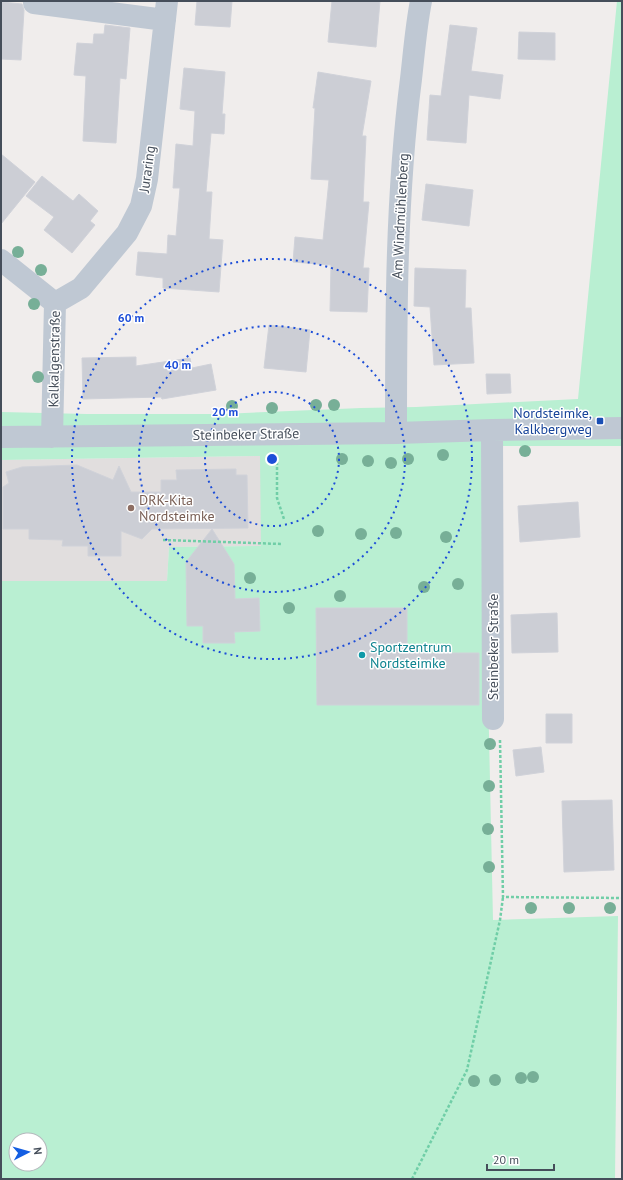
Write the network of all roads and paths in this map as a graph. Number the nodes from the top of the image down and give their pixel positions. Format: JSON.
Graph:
{"nodes":[{"id":1,"x":421,"y":1,"type":"edge"},
{"id":2,"x":34,"y":3,"type":"dead end"},
{"id":3,"x":166,"y":11,"type":"edge"},
{"id":4,"x":1,"y":260,"type":"edge"},
{"id":5,"x":55,"y":303,"type":"junction"},
{"id":6,"x":622,"y":428,"type":"edge"},
{"id":7,"x":492,"y":430,"type":"junction"},
{"id":8,"x":276,"y":433,"type":"junction"},
{"id":9,"x":396,"y":433,"type":"junction"},
{"id":10,"x":1,"y":437,"type":"edge"},
{"id":11,"x":52,"y":437,"type":"junction"},
{"id":12,"x":284,"y":519,"type":"dead end"},
{"id":13,"x":163,"y":540,"type":"dead end"},
{"id":14,"x":282,"y":544,"type":"dead end"},
{"id":15,"x":493,"y":719,"type":"joint"},
{"id":16,"x":503,"y":897,"type":"junction"},
{"id":17,"x":622,"y":898,"type":"edge"},
{"id":18,"x":412,"y":1179,"type":"edge"}],
"edges":[{"from":1,"to":9,"type":"street","name":"Am Windmühlenberg"},
{"from":2,"to":3,"type":"street"},
{"from":3,"to":5,"type":"street","name":"Juraring"},
{"from":4,"to":5,"type":"street","name":"Kalkalgenstraße"},
{"from":5,"to":11,"type":"street","name":"Kalkalgenstraße"},
{"from":6,"to":7,"type":"street","name":"Steinbeker Straße"},
{"from":7,"to":9,"type":"street","name":"Steinbeker Straße"},
{"from":7,"to":15,"type":"street","name":"Steinbeker Straße"},
{"from":8,"to":9,"type":"street","name":"Steinbeker Straße"},
{"from":8,"to":11,"type":"street","name":"Steinbeker Straße"},
{"from":8,"to":12,"type":"path"},
{"from":10,"to":11,"type":"street","name":"Steinbeker Straße"},
{"from":13,"to":14,"type":"path"},
{"from":15,"to":16,"type":"path"},
{"from":16,"to":17,"type":"path"},
{"from":16,"to":18,"type":"path"}]}
